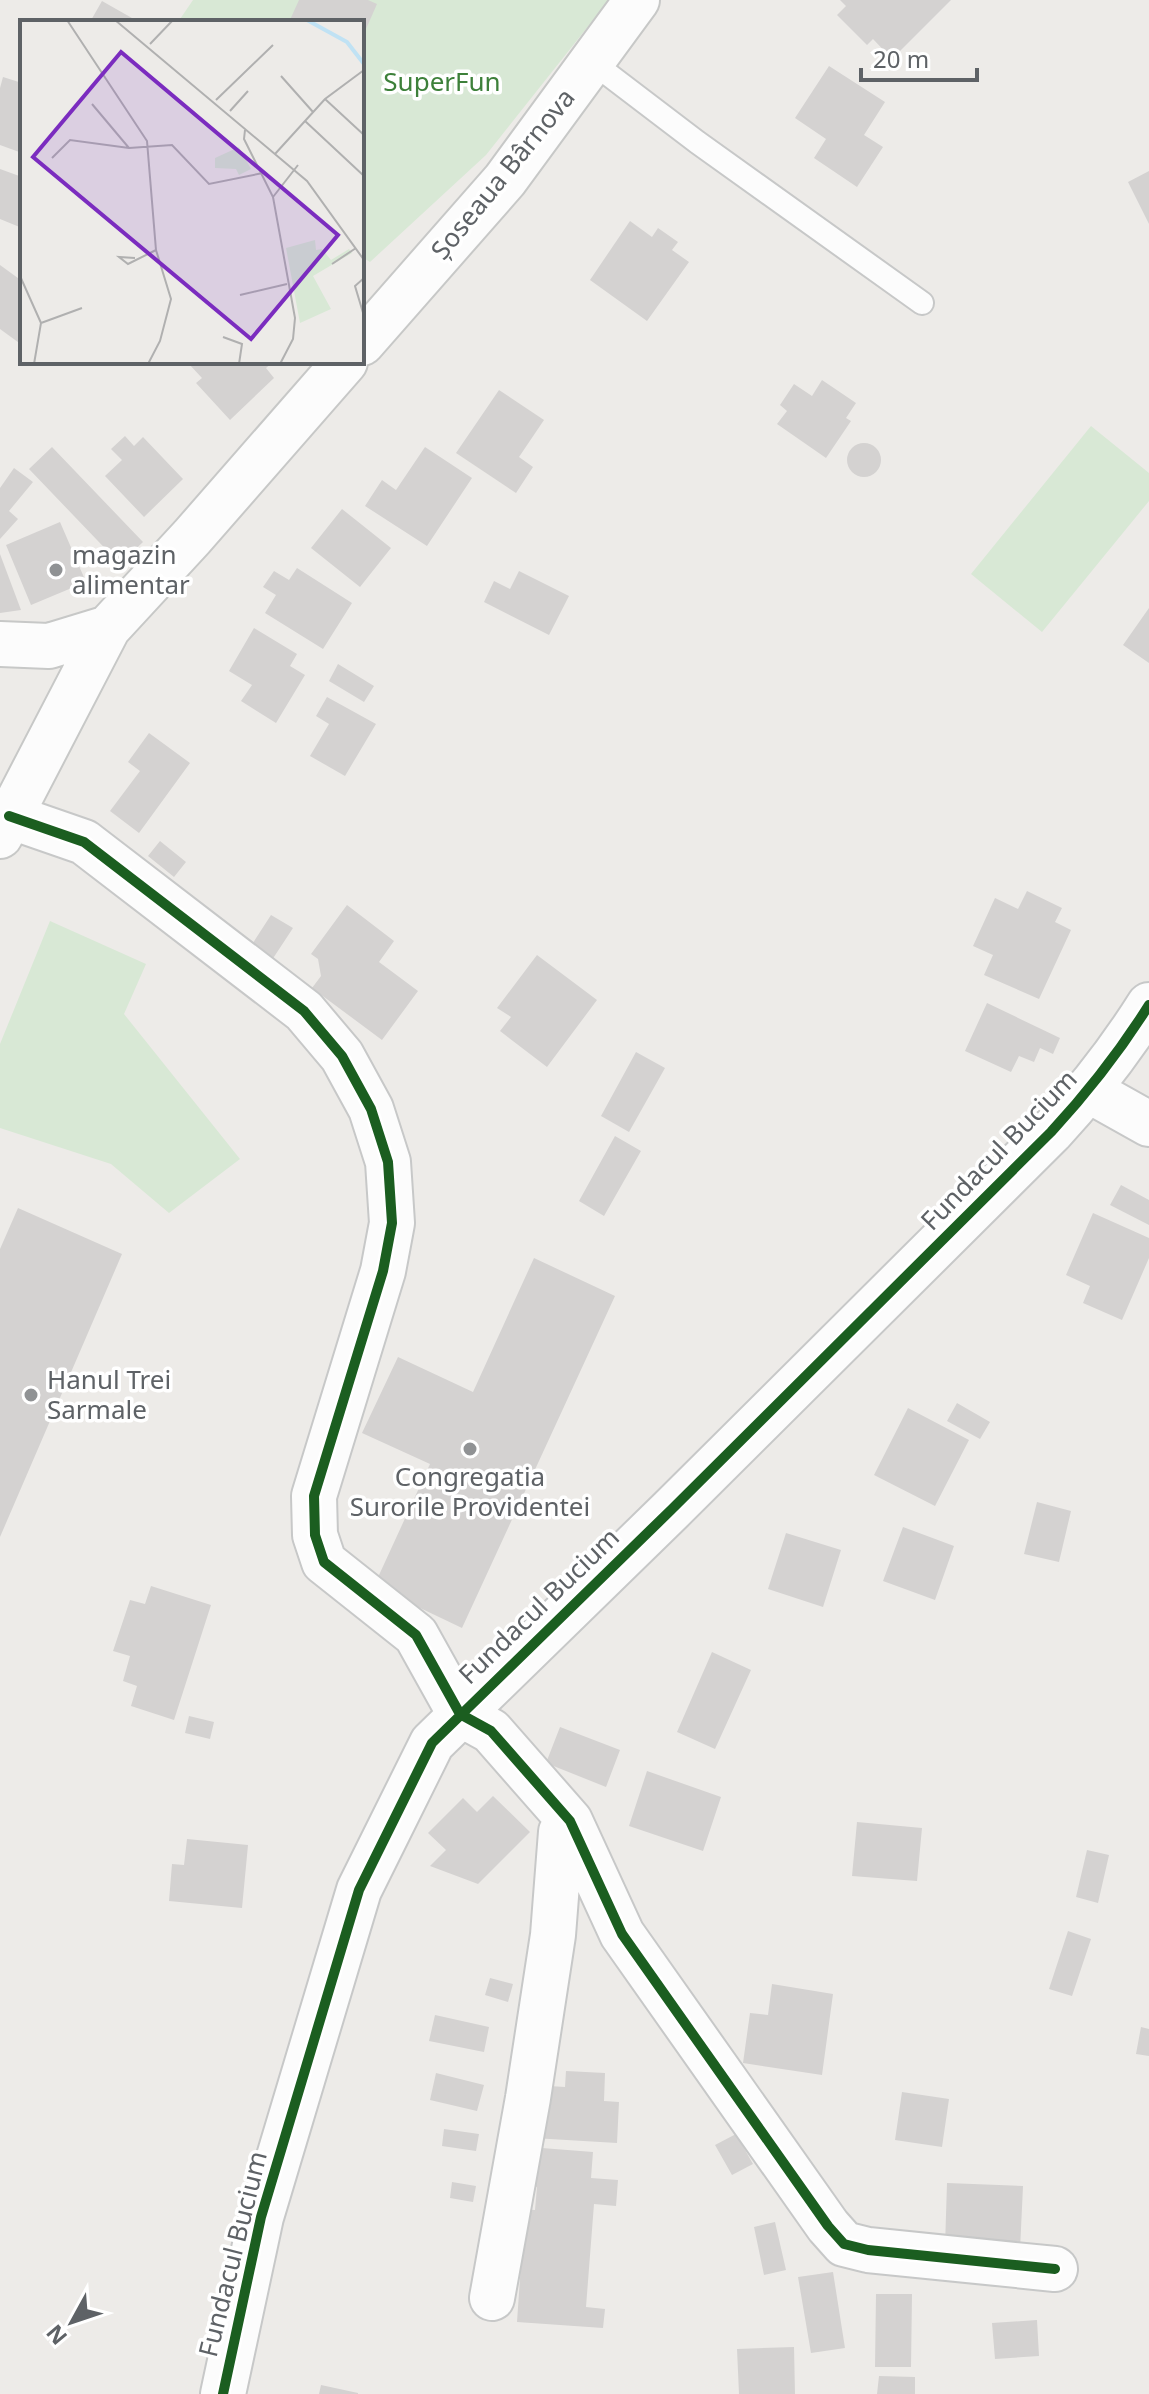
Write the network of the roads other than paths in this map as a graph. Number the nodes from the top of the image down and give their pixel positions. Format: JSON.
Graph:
{"nodes":[{"id":1,"x":637,"y":0,"type":"edge"},
{"id":2,"x":592,"y":62,"type":"junction"},
{"id":3,"x":922,"y":303,"type":"dead end"},
{"id":4,"x":364,"y":341,"type":"edge"},
{"id":5,"x":343,"y":364,"type":"edge"},
{"id":6,"x":108,"y":628,"type":"junction"},
{"id":7,"x":0,"y":644,"type":"edge"},
{"id":8,"x":4,"y":826,"type":"edge"},
{"id":9,"x":1149,"y":1005,"type":"edge"},
{"id":10,"x":1090,"y":1091,"type":"junction"},
{"id":11,"x":1149,"y":1124,"type":"edge"},
{"id":12,"x":460,"y":1714,"type":"junction"},
{"id":13,"x":570,"y":1821,"type":"junction"},
{"id":14,"x":1055,"y":2269,"type":"dead end"},
{"id":15,"x":492,"y":2298,"type":"dead end"},
{"id":16,"x":223,"y":2394,"type":"edge"}],
"edges":[{"from":1,"to":2,"type":"street","name":"Șoseaua Bârnova"},
{"from":2,"to":3,"type":"lane"},
{"from":2,"to":4,"type":"street","name":"Șoseaua Bârnova"},
{"from":5,"to":6,"type":"street"},
{"from":6,"to":7,"type":"street"},
{"from":6,"to":8,"type":"street"},
{"from":8,"to":12,"type":"street"},
{"from":9,"to":10,"type":"street","name":"Fundacul Bucium"},
{"from":10,"to":11,"type":"street"},
{"from":10,"to":12,"type":"street","name":"Fundacul Bucium"},
{"from":12,"to":13,"type":"street"},
{"from":12,"to":16,"type":"street","name":"Fundacul Bucium"},
{"from":13,"to":14,"type":"street"},
{"from":13,"to":15,"type":"street"}]}
